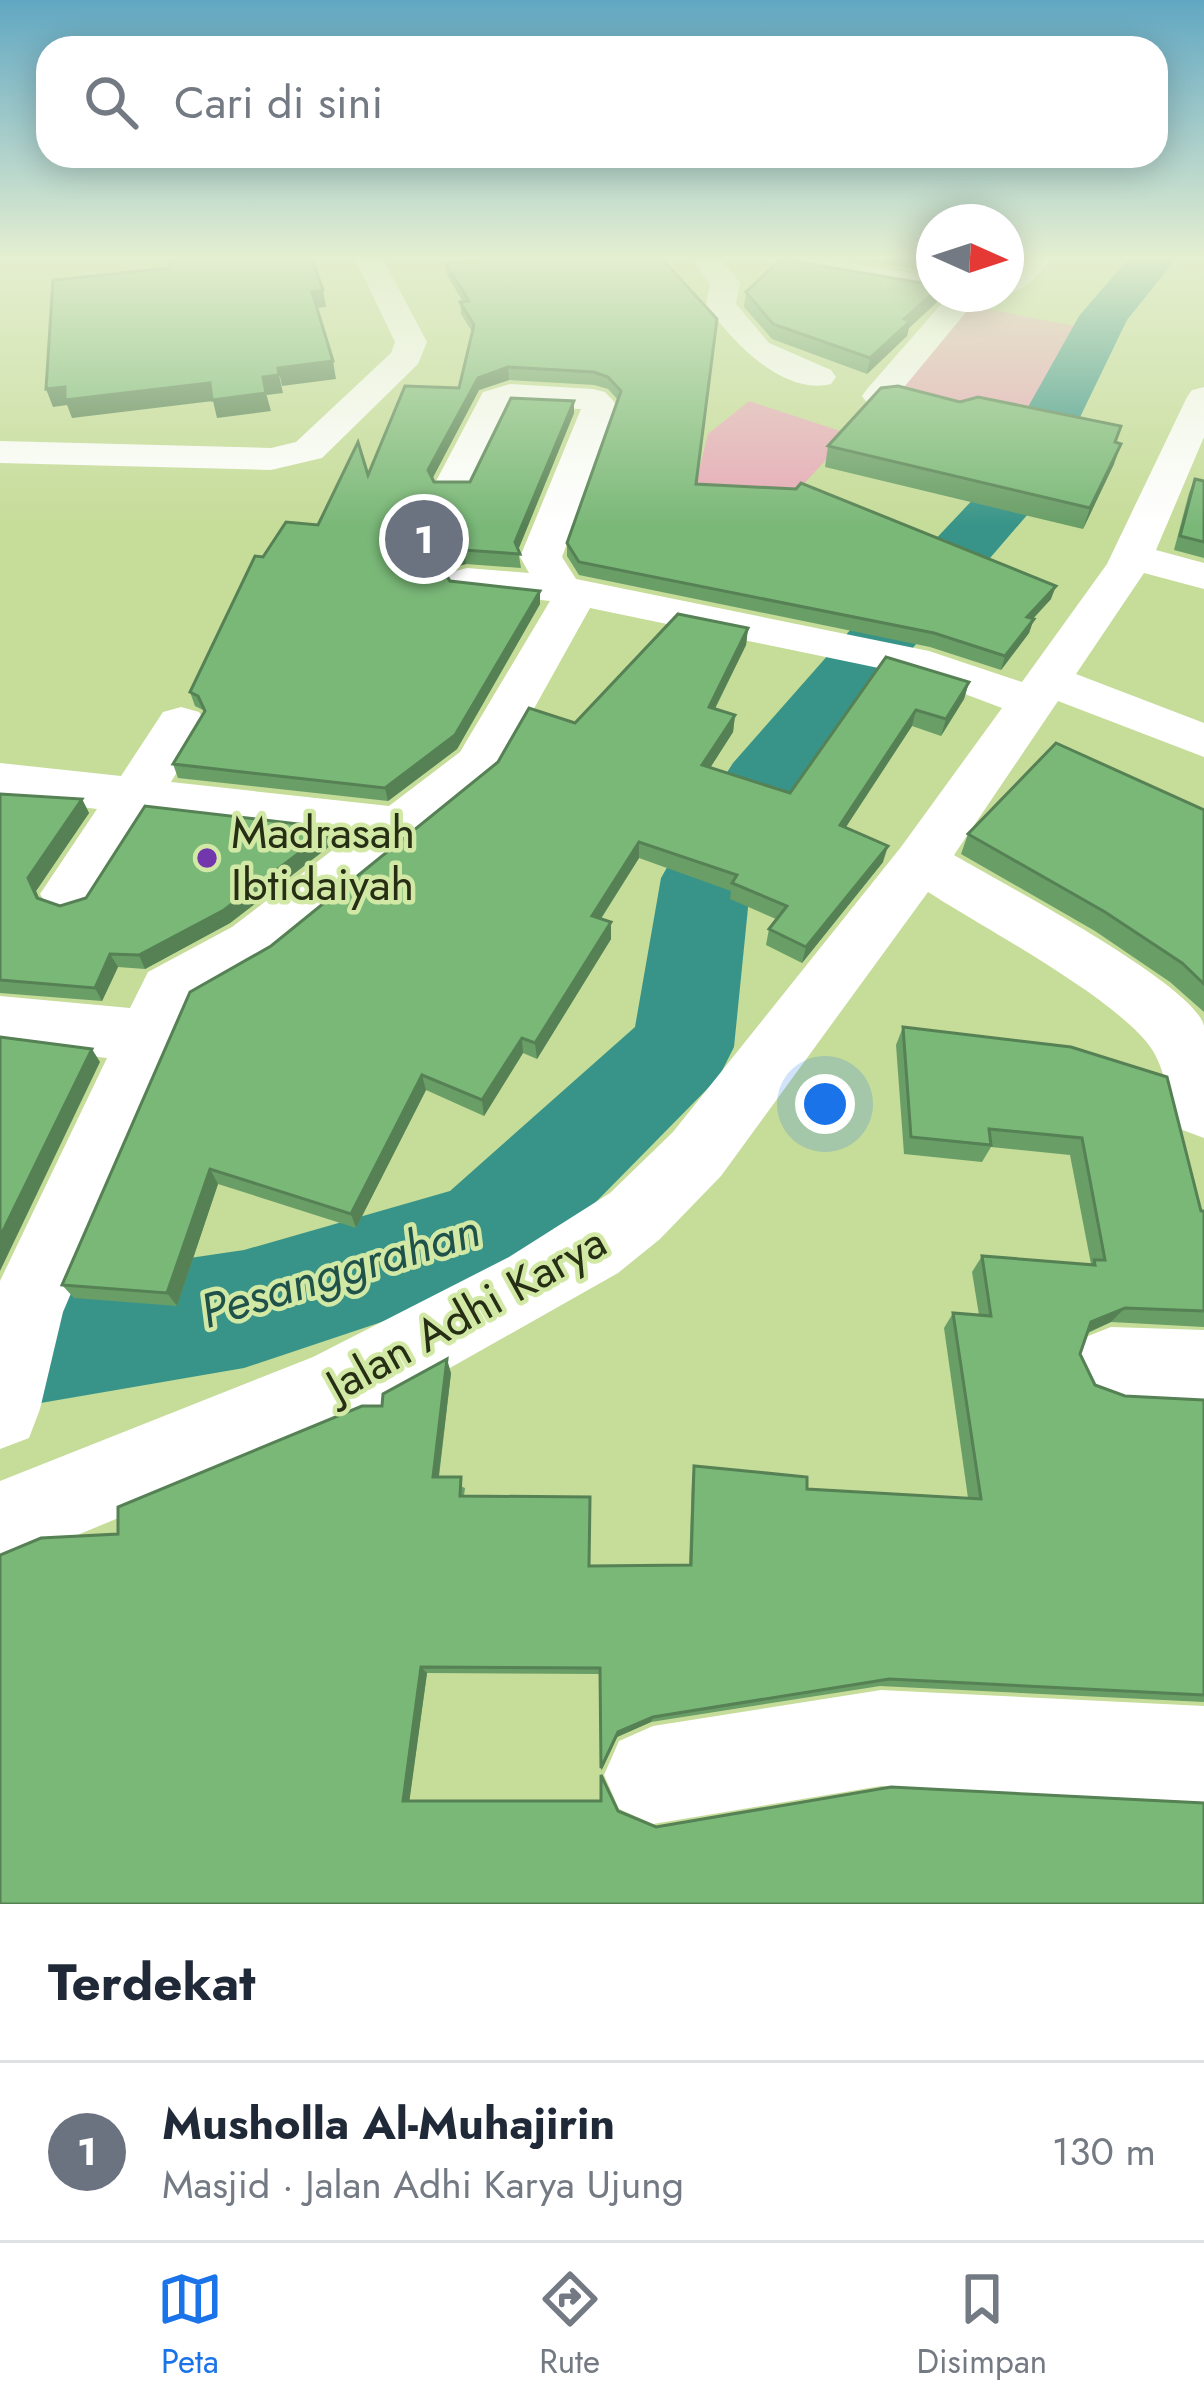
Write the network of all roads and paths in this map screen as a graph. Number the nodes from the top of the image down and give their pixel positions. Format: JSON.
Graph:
{"nodes":[{"id":1,"x":409,"y":348,"type":"edge"},
{"id":2,"x":755,"y":348,"type":"edge"},
{"id":3,"x":920,"y":348,"type":"edge"},
{"id":4,"x":819,"y":377,"type":"dead end"},
{"id":5,"x":879,"y":396,"type":"edge"},
{"id":6,"x":1204,"y":397,"type":"edge"},
{"id":7,"x":0,"y":452,"type":"edge"},
{"id":8,"x":1189,"y":468,"type":"edge"},
{"id":9,"x":453,"y":485,"type":"edge"},
{"id":10,"x":1134,"y":557,"type":"junction"},
{"id":11,"x":1204,"y":576,"type":"edge"},
{"id":12,"x":467,"y":581,"type":"edge"},
{"id":13,"x":568,"y":592,"type":"junction"},
{"id":14,"x":1038,"y":690,"type":"junction"},
{"id":15,"x":181,"y":723,"type":"dead end"},
{"id":16,"x":1204,"y":741,"type":"edge"},
{"id":17,"x":0,"y":780,"type":"edge"},
{"id":18,"x":137,"y":795,"type":"junction"},
{"id":19,"x":400,"y":826,"type":"junction"},
{"id":20,"x":921,"y":860,"type":"junction"},
{"id":21,"x":69,"y":894,"type":"dead end"},
{"id":22,"x":0,"y":1021,"type":"edge"},
{"id":23,"x":149,"y":1036,"type":"junction"},
{"id":24,"x":1204,"y":1109,"type":"edge"},
{"id":25,"x":1111,"y":1366,"type":"dead end"},
{"id":26,"x":1204,"y":1370,"type":"edge"},
{"id":27,"x":0,"y":1409,"type":"edge"},
{"id":28,"x":0,"y":1524,"type":"edge"},
{"id":29,"x":1204,"y":1754,"type":"edge"},
{"id":30,"x":652,"y":1774,"type":"dead end"}],
"edges":[{"from":1,"to":7,"type":"street"},
{"from":2,"to":4,"type":"street"},
{"from":3,"to":5,"type":"street"},
{"from":6,"to":8,"type":"street","name":"Jalan Adhi Karya"},
{"from":8,"to":10,"type":"street","name":"Jalan Adhi Karya"},
{"from":9,"to":13,"type":"street"},
{"from":10,"to":11,"type":"street"},
{"from":10,"to":14,"type":"street","name":"Jalan Adhi Karya"},
{"from":12,"to":13,"type":"street"},
{"from":13,"to":14,"type":"street"},
{"from":13,"to":19,"type":"street"},
{"from":14,"to":16,"type":"street"},
{"from":14,"to":20,"type":"street","name":"Jalan Adhi Karya"},
{"from":15,"to":18,"type":"street"},
{"from":17,"to":18,"type":"street"},
{"from":18,"to":19,"type":"street"},
{"from":18,"to":21,"type":"street"},
{"from":19,"to":23,"type":"street"},
{"from":20,"to":24,"type":"street"},
{"from":20,"to":28,"type":"street","name":"Jalan Adhi Karya"},
{"from":22,"to":23,"type":"street"},
{"from":23,"to":27,"type":"street"},
{"from":25,"to":26,"type":"street"},
{"from":29,"to":30,"type":"street"}]}
